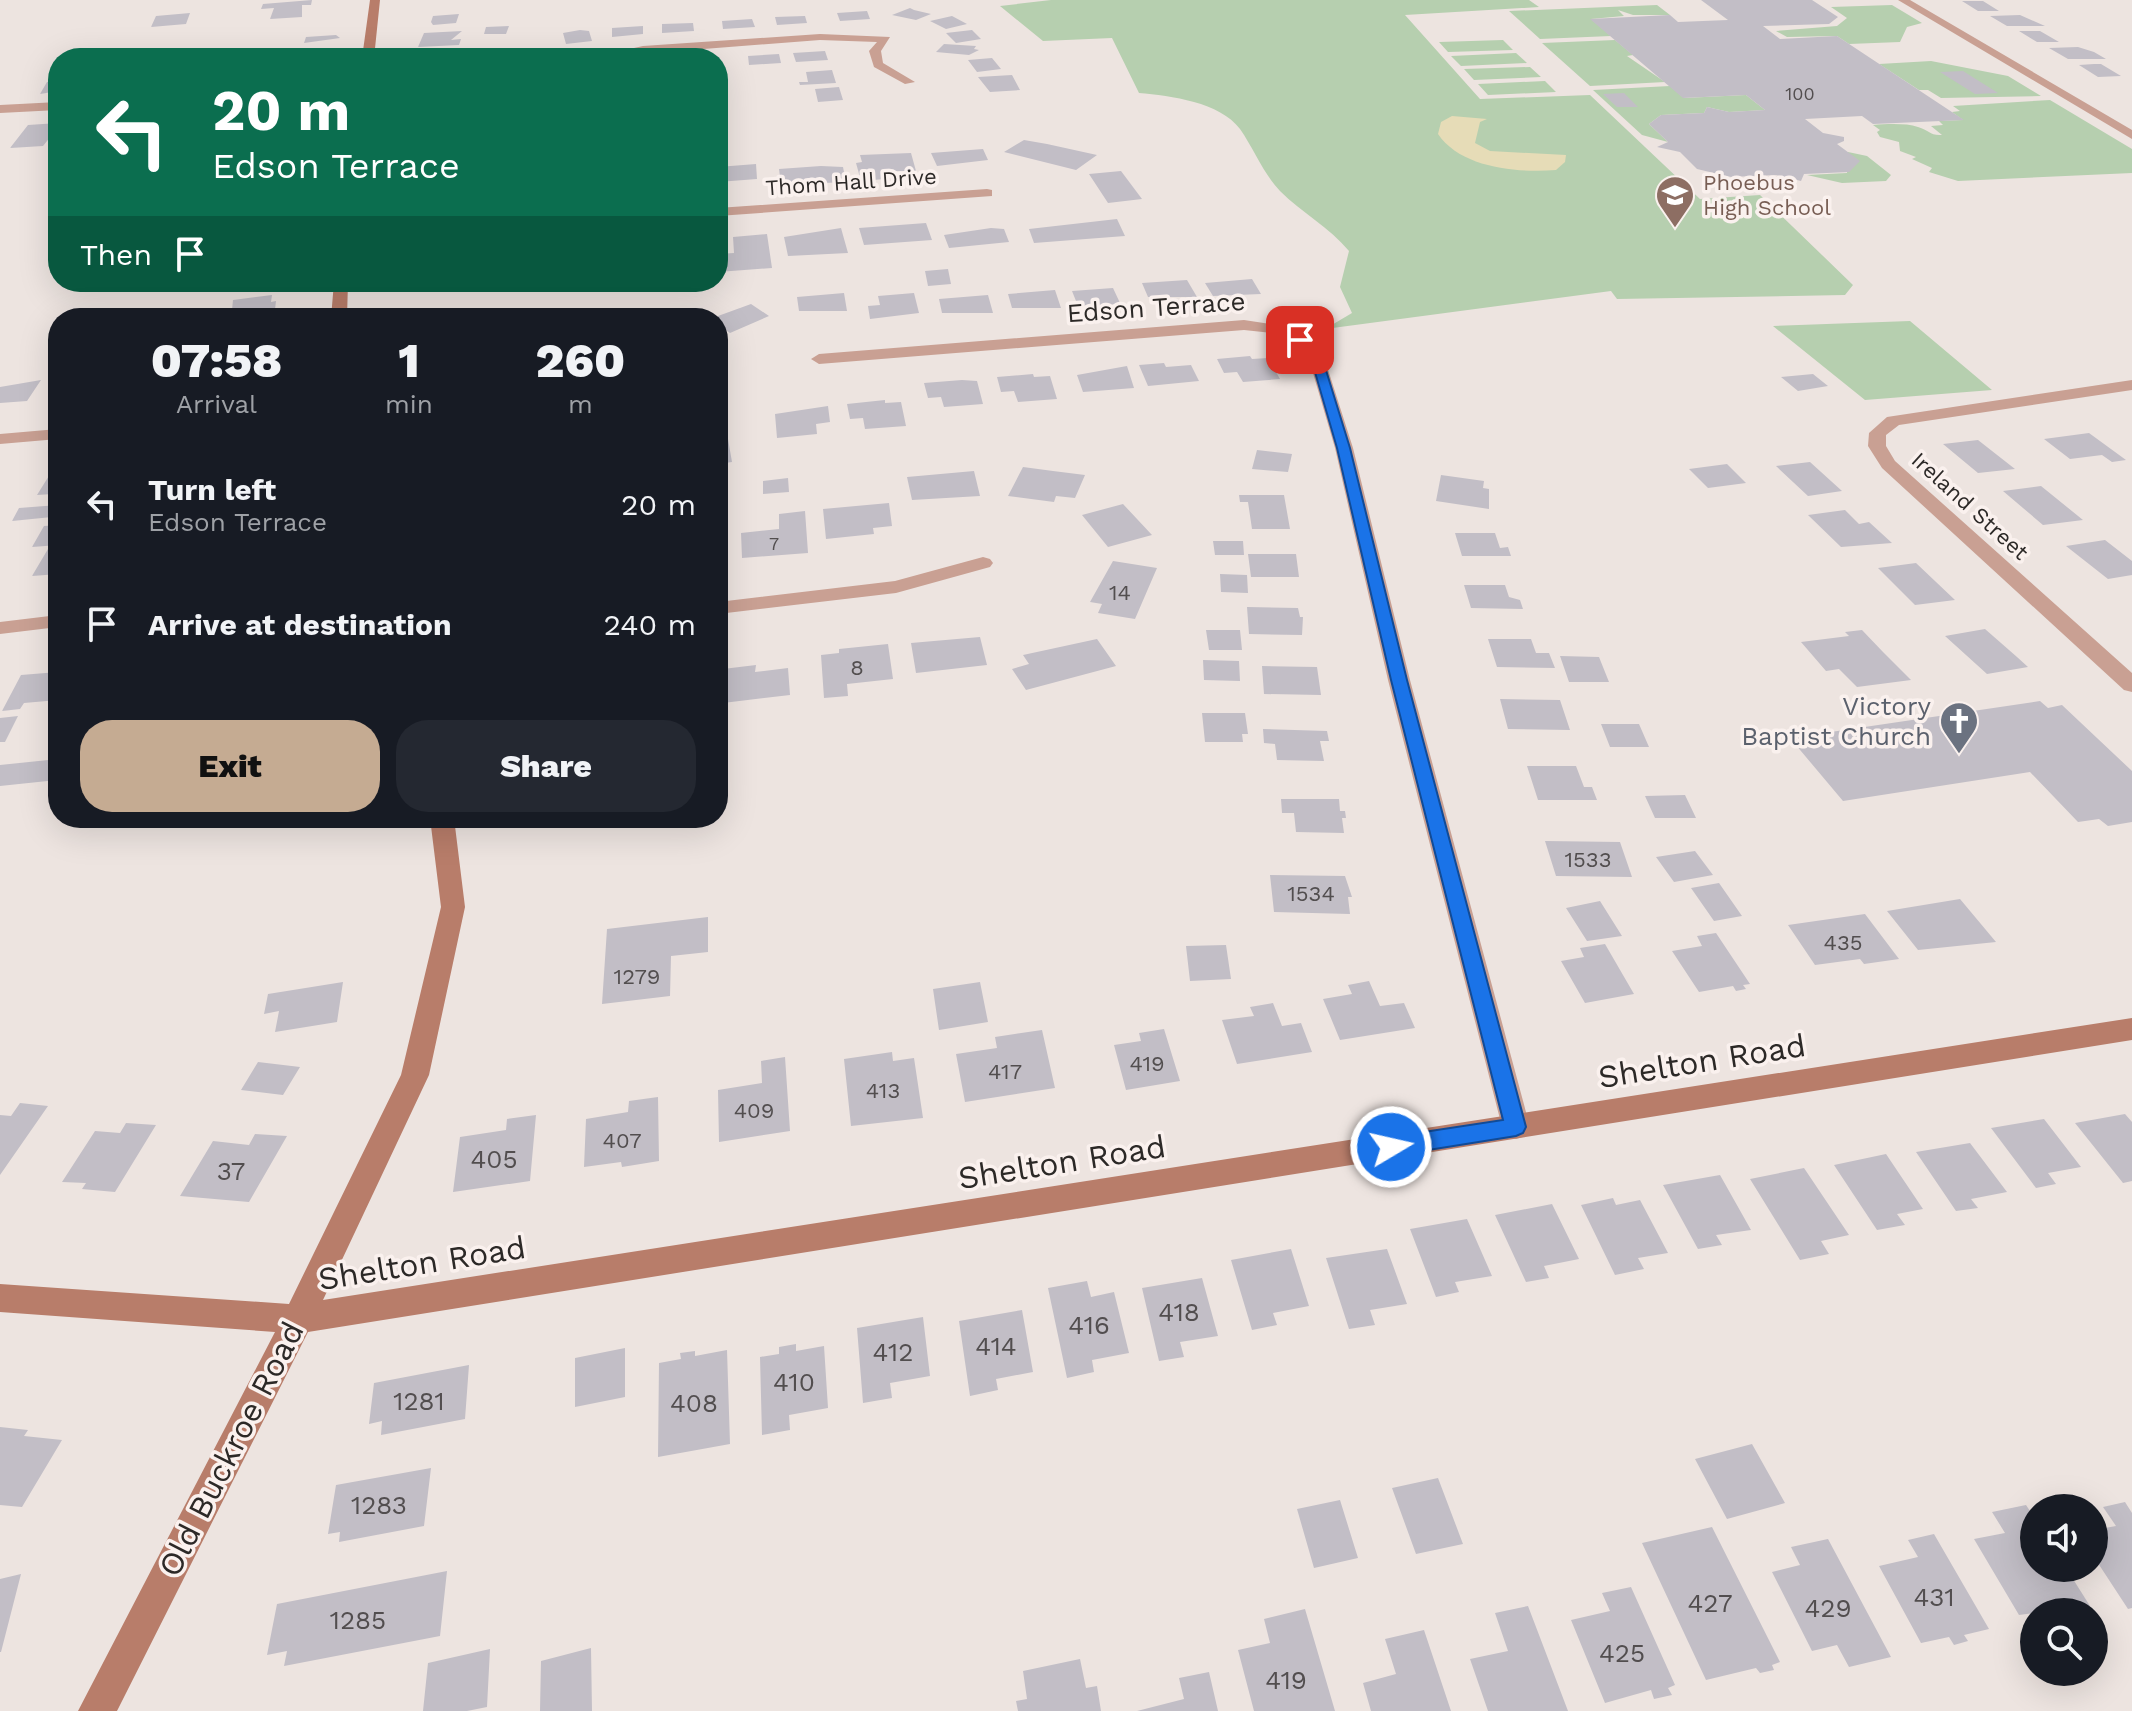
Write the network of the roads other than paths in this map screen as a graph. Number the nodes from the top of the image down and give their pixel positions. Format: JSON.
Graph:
{"nodes":[{"id":1,"x":375,"y":0,"type":"edge"},
{"id":2,"x":1903,"y":0,"type":"edge"},
{"id":3,"x":369,"y":48,"type":"edge"},
{"id":4,"x":658,"y":48,"type":"edge"},
{"id":5,"x":909,"y":82,"type":"dead end"},
{"id":6,"x":48,"y":107,"type":"edge"},
{"id":7,"x":0,"y":109,"type":"edge"},
{"id":8,"x":2132,"y":135,"type":"edge"},
{"id":9,"x":987,"y":193,"type":"dead end"},
{"id":10,"x":728,"y":211,"type":"edge"},
{"id":11,"x":819,"y":359,"type":"dead end"},
{"id":12,"x":2132,"y":385,"type":"edge"},
{"id":13,"x":48,"y":435,"type":"edge"},
{"id":14,"x":0,"y":439,"type":"edge"},
{"id":15,"x":983,"y":563,"type":"dead end"},
{"id":16,"x":728,"y":607,"type":"edge"},
{"id":17,"x":48,"y":622,"type":"edge"},
{"id":18,"x":0,"y":628,"type":"edge"},
{"id":19,"x":2132,"y":685,"type":"edge"},
{"id":20,"x":443,"y":828,"type":"edge"},
{"id":21,"x":2132,"y":1029,"type":"edge"},
{"id":22,"x":1516,"y":1127,"type":"junction"},
{"id":23,"x":0,"y":1298,"type":"edge"},
{"id":24,"x":298,"y":1319,"type":"junction"},
{"id":25,"x":97,"y":1711,"type":"edge"}],
"edges":[{"from":1,"to":3,"type":"street"},
{"from":2,"to":8,"type":"street"},
{"from":4,"to":5,"type":"street"},
{"from":6,"to":7,"type":"street"},
{"from":9,"to":10,"type":"street","name":"Thom Hall Drive"},
{"from":11,"to":22,"type":"street","name":"Edson Terrace"},
{"from":12,"to":19,"type":"street","name":"Ireland Street"},
{"from":13,"to":14,"type":"street"},
{"from":15,"to":16,"type":"street"},
{"from":17,"to":18,"type":"street"},
{"from":20,"to":24,"type":"street","name":"Old Buckroe Road"},
{"from":21,"to":22,"type":"street","name":"Shelton Road"},
{"from":22,"to":24,"type":"street","name":"Shelton Road"},
{"from":23,"to":24,"type":"street","name":"Shelton Road"},
{"from":24,"to":25,"type":"street","name":"Old Buckroe Road"}]}
